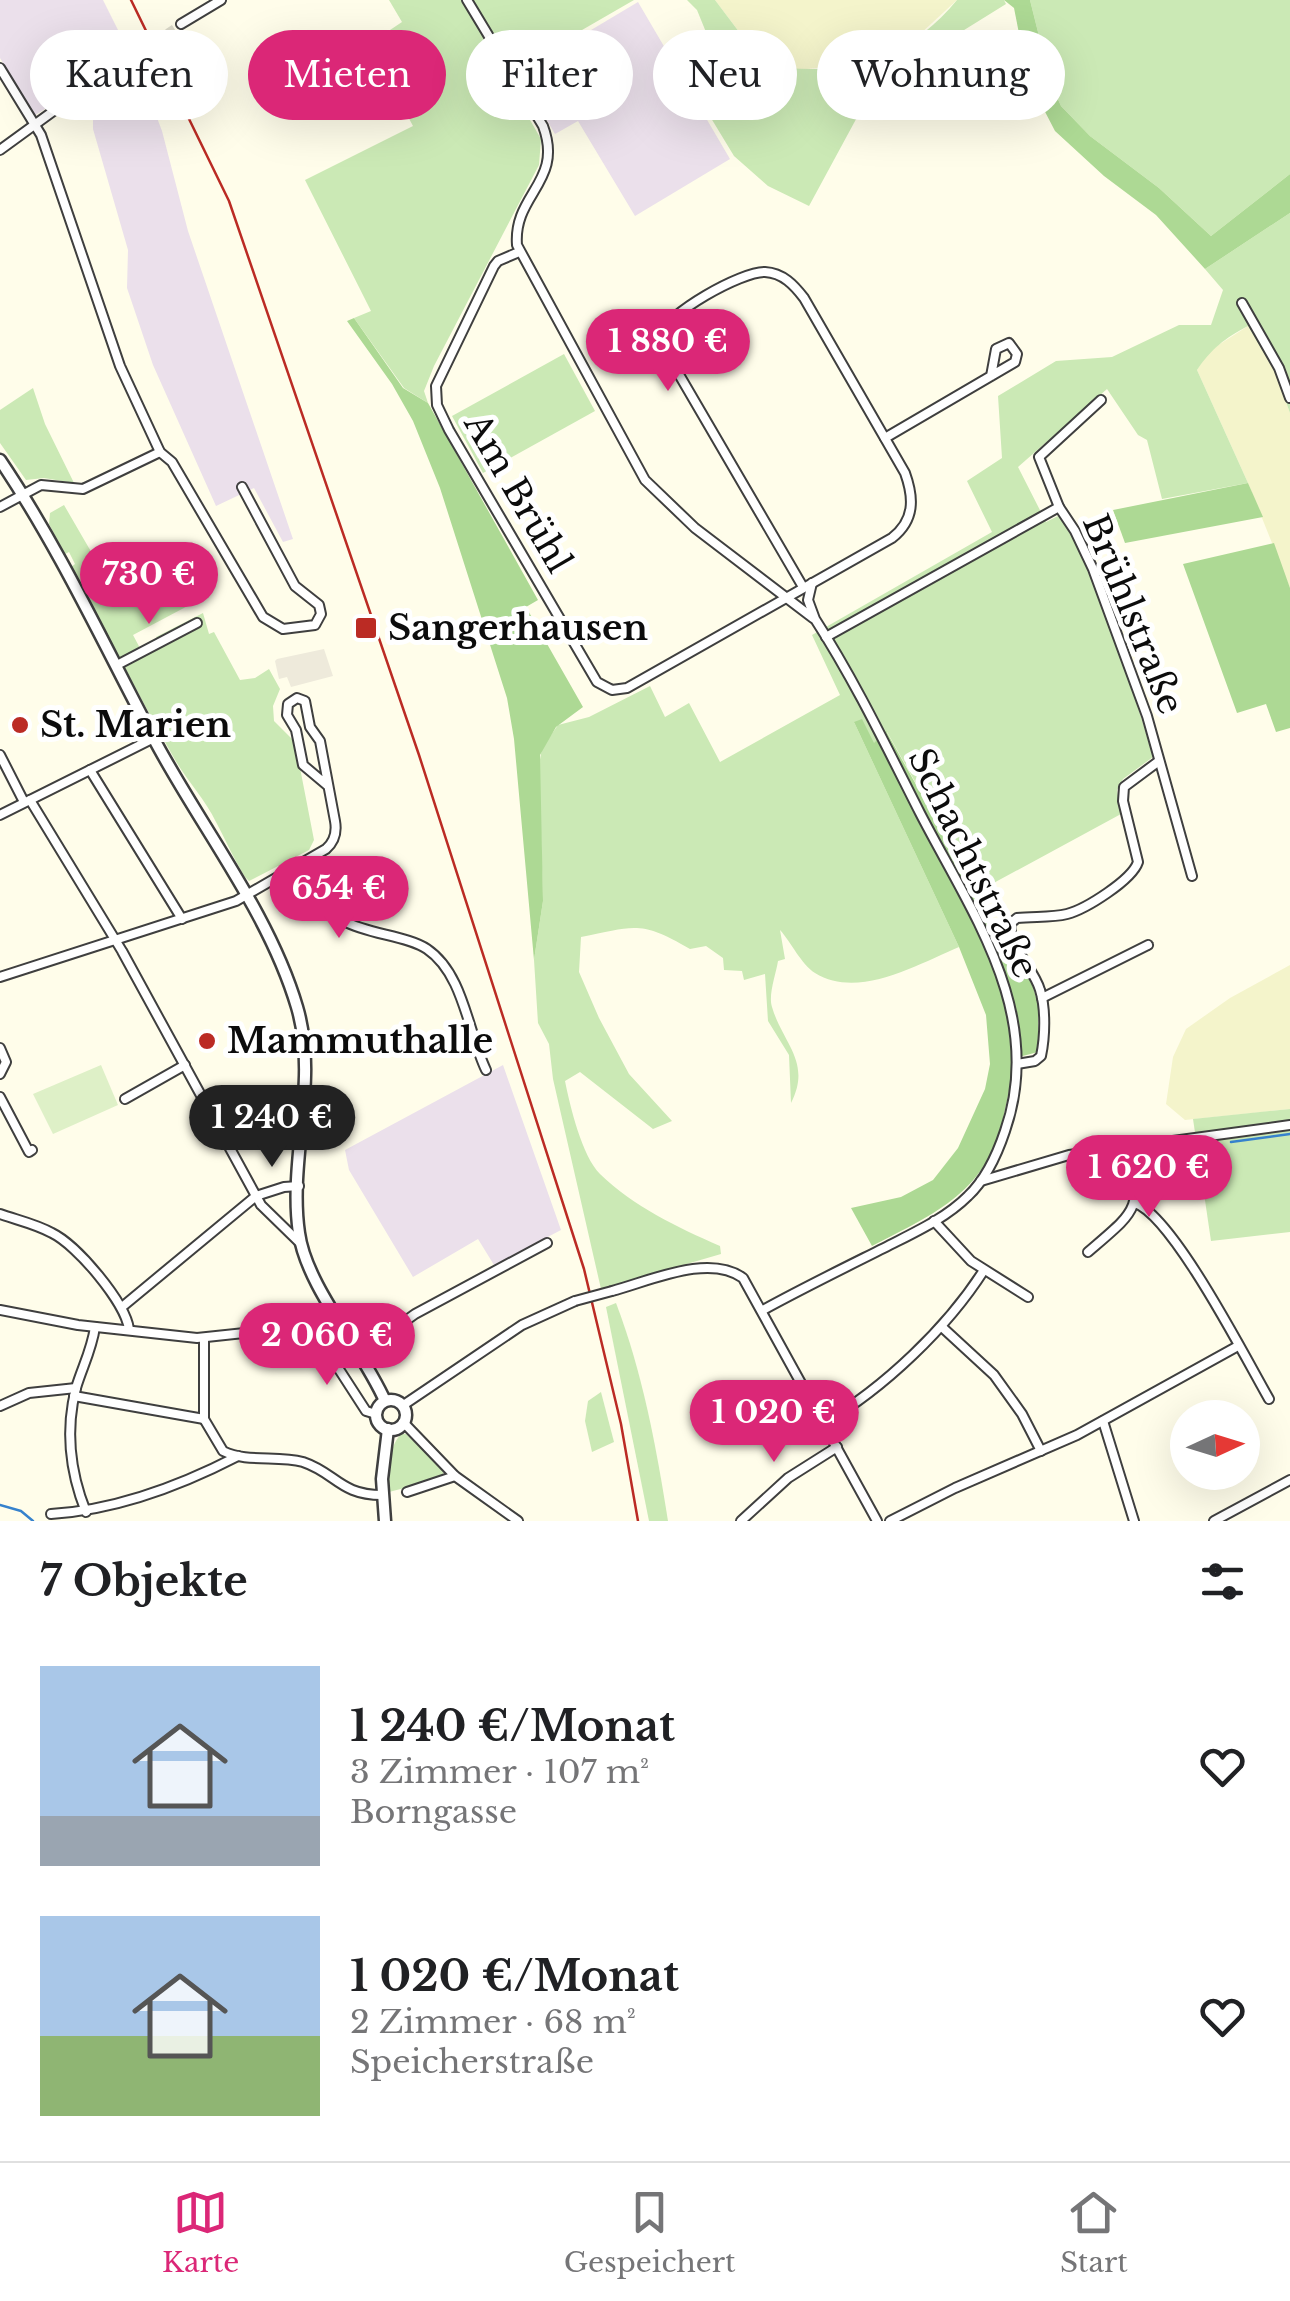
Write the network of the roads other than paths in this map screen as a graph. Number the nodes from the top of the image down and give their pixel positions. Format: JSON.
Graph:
{"nodes":[{"id":1,"x":221,"y":0,"type":"edge"},
{"id":2,"x":467,"y":0,"type":"edge"},
{"id":3,"x":180,"y":24,"type":"tunnel mouth"},
{"id":4,"x":0,"y":68,"type":"edge"},
{"id":5,"x":41,"y":120,"type":"edge"},
{"id":6,"x":35,"y":124,"type":"junction"},
{"id":7,"x":0,"y":150,"type":"edge"},
{"id":8,"x":519,"y":252,"type":"junction"},
{"id":9,"x":1242,"y":303,"type":"dead end"},
{"id":10,"x":991,"y":376,"type":"dead end"},
{"id":11,"x":1290,"y":398,"type":"edge"},
{"id":12,"x":1101,"y":400,"type":"dead end"},
{"id":13,"x":885,"y":438,"type":"junction"},
{"id":14,"x":160,"y":452,"type":"junction"},
{"id":15,"x":0,"y":460,"type":"edge"},
{"id":16,"x":242,"y":487,"type":"dead end"},
{"id":17,"x":22,"y":494,"type":"junction"},
{"id":18,"x":0,"y":506,"type":"edge"},
{"id":19,"x":1059,"y":507,"type":"junction"},
{"id":20,"x":813,"y":582,"type":"junction"},
{"id":21,"x":803,"y":587,"type":"junction"},
{"id":22,"x":785,"y":598,"type":"junction"},
{"id":23,"x":815,"y":620,"type":"junction"},
{"id":24,"x":197,"y":622,"type":"dead end"},
{"id":25,"x":826,"y":637,"type":"junction"},
{"id":26,"x":117,"y":664,"type":"junction"},
{"id":27,"x":154,"y":738,"type":"junction"},
{"id":28,"x":0,"y":755,"type":"edge"},
{"id":29,"x":1159,"y":761,"type":"junction"},
{"id":30,"x":90,"y":770,"type":"junction"},
{"id":31,"x":328,"y":786,"type":"junction"},
{"id":32,"x":27,"y":801,"type":"junction"},
{"id":33,"x":0,"y":815,"type":"edge"},
{"id":34,"x":310,"y":861,"type":"junction"},
{"id":35,"x":1192,"y":876,"type":"dead end"},
{"id":36,"x":246,"y":897,"type":"junction"},
{"id":37,"x":182,"y":919,"type":"junction"},
{"id":38,"x":115,"y":940,"type":"junction"},
{"id":39,"x":1148,"y":945,"type":"dead end"},
{"id":40,"x":0,"y":977,"type":"edge"},
{"id":41,"x":1042,"y":998,"type":"junction"},
{"id":42,"x":0,"y":1048,"type":"edge"},
{"id":43,"x":1018,"y":1064,"type":"junction"},
{"id":44,"x":185,"y":1066,"type":"junction"},
{"id":45,"x":486,"y":1070,"type":"dead end"},
{"id":46,"x":0,"y":1074,"type":"edge"},
{"id":47,"x":0,"y":1097,"type":"edge"},
{"id":48,"x":125,"y":1099,"type":"dead end"},
{"id":49,"x":1290,"y":1125,"type":"edge"},
{"id":50,"x":1130,"y":1145,"type":"junction"},
{"id":51,"x":32,"y":1150,"type":"dead end"},
{"id":52,"x":981,"y":1181,"type":"junction"},
{"id":53,"x":298,"y":1186,"type":"junction"},
{"id":54,"x":256,"y":1196,"type":"junction"},
{"id":55,"x":1136,"y":1203,"type":"junction"},
{"id":56,"x":0,"y":1214,"type":"edge"},
{"id":57,"x":934,"y":1221,"type":"junction"},
{"id":58,"x":547,"y":1243,"type":"dead end"},
{"id":59,"x":300,"y":1244,"type":"junction"},
{"id":60,"x":1088,"y":1252,"type":"dead end"},
{"id":61,"x":984,"y":1270,"type":"junction"},
{"id":62,"x":1028,"y":1297,"type":"dead end"},
{"id":63,"x":122,"y":1306,"type":"junction"},
{"id":64,"x":0,"y":1310,"type":"edge"},
{"id":65,"x":763,"y":1310,"type":"junction"},
{"id":66,"x":337,"y":1318,"type":"junction"},
{"id":67,"x":311,"y":1326,"type":"junction"},
{"id":68,"x":95,"y":1328,"type":"junction"},
{"id":69,"x":943,"y":1328,"type":"junction"},
{"id":70,"x":129,"y":1329,"type":"junction"},
{"id":71,"x":204,"y":1338,"type":"junction"},
{"id":72,"x":1238,"y":1346,"type":"junction"},
{"id":73,"x":361,"y":1353,"type":"junction"},
{"id":74,"x":75,"y":1392,"type":"junction"},
{"id":75,"x":1269,"y":1399,"type":"dead end"},
{"id":76,"x":385,"y":1401,"type":"junction"},
{"id":77,"x":0,"y":1406,"type":"edge"},
{"id":78,"x":402,"y":1406,"type":"junction"},
{"id":79,"x":376,"y":1414,"type":"junction"},
{"id":80,"x":204,"y":1419,"type":"junction"},
{"id":81,"x":1103,"y":1421,"type":"junction"},
{"id":82,"x":403,"y":1422,"type":"junction"},
{"id":83,"x":824,"y":1423,"type":"junction"},
{"id":84,"x":388,"y":1429,"type":"junction"},
{"id":85,"x":837,"y":1447,"type":"junction"},
{"id":86,"x":1040,"y":1451,"type":"junction"},
{"id":87,"x":238,"y":1456,"type":"junction"},
{"id":88,"x":455,"y":1476,"type":"junction"},
{"id":89,"x":1290,"y":1480,"type":"edge"},
{"id":90,"x":406,"y":1492,"type":"dead end"},
{"id":91,"x":382,"y":1495,"type":"junction"},
{"id":92,"x":86,"y":1512,"type":"junction"},
{"id":93,"x":51,"y":1514,"type":"dead end"},
{"id":94,"x":512,"y":1520,"type":"edge"},
{"id":95,"x":385,"y":1521,"type":"edge"},
{"id":96,"x":741,"y":1521,"type":"edge"},
{"id":97,"x":877,"y":1521,"type":"edge"},
{"id":98,"x":890,"y":1521,"type":"edge"},
{"id":99,"x":1134,"y":1521,"type":"edge"},
{"id":100,"x":1214,"y":1521,"type":"edge"}],
"edges":[{"from":1,"to":3,"type":"street"},
{"from":2,"to":8,"type":"street"},
{"from":4,"to":6,"type":"street"},
{"from":5,"to":6,"type":"street"},
{"from":6,"to":7,"type":"street"},
{"from":6,"to":14,"type":"street"},
{"from":8,"to":22,"type":"street"},
{"from":8,"to":22,"type":"street","name":"Am Brühl"},
{"from":9,"to":11,"type":"street"},
{"from":10,"to":13,"type":"street"},
{"from":12,"to":19,"type":"street","name":"Brühlstraße"},
{"from":13,"to":20,"type":"street"},
{"from":13,"to":21,"type":"street"},
{"from":14,"to":16,"type":"street"},
{"from":14,"to":17,"type":"street"},
{"from":15,"to":17,"type":"street"},
{"from":17,"to":18,"type":"street"},
{"from":17,"to":26,"type":"street"},
{"from":19,"to":25,"type":"street"},
{"from":19,"to":29,"type":"street","name":"Brühlstraße"},
{"from":20,"to":21,"type":"street"},
{"from":20,"to":23,"type":"street","name":"Schachtstraße"},
{"from":21,"to":22,"type":"street"},
{"from":22,"to":23,"type":"street"},
{"from":23,"to":25,"type":"street","name":"Schachtstraße"},
{"from":24,"to":26,"type":"street"},
{"from":25,"to":43,"type":"street","name":"Schachtstraße"},
{"from":26,"to":27,"type":"street"},
{"from":27,"to":30,"type":"street"},
{"from":27,"to":36,"type":"street"},
{"from":28,"to":32,"type":"street"},
{"from":29,"to":35,"type":"street","name":"Brühlstraße"},
{"from":29,"to":41,"type":"street"},
{"from":30,"to":32,"type":"street"},
{"from":30,"to":37,"type":"street"},
{"from":31,"to":31,"type":"street"},
{"from":31,"to":34,"type":"street"},
{"from":32,"to":33,"type":"street"},
{"from":32,"to":38,"type":"street"},
{"from":34,"to":36,"type":"street"},
{"from":34,"to":45,"type":"street"},
{"from":36,"to":37,"type":"street"},
{"from":36,"to":53,"type":"street"},
{"from":37,"to":38,"type":"street"},
{"from":38,"to":40,"type":"street"},
{"from":38,"to":44,"type":"street"},
{"from":39,"to":41,"type":"street"},
{"from":41,"to":43,"type":"street"},
{"from":42,"to":46,"type":"street"},
{"from":43,"to":52,"type":"street","name":"Schachtstraße"},
{"from":44,"to":48,"type":"street"},
{"from":44,"to":54,"type":"street"},
{"from":47,"to":51,"type":"street"},
{"from":49,"to":50,"type":"street"},
{"from":50,"to":52,"type":"street"},
{"from":50,"to":55,"type":"street"},
{"from":52,"to":57,"type":"street"},
{"from":53,"to":54,"type":"street"},
{"from":53,"to":59,"type":"street"},
{"from":54,"to":59,"type":"street"},
{"from":54,"to":63,"type":"street"},
{"from":55,"to":60,"type":"street"},
{"from":55,"to":72,"type":"street"},
{"from":56,"to":63,"type":"street"},
{"from":57,"to":61,"type":"street"},
{"from":57,"to":65,"type":"street"},
{"from":58,"to":73,"type":"street"},
{"from":59,"to":66,"type":"street"},
{"from":61,"to":62,"type":"street"},
{"from":61,"to":69,"type":"street"},
{"from":63,"to":70,"type":"street"},
{"from":64,"to":68,"type":"street"},
{"from":65,"to":78,"type":"street","bridge":true},
{"from":65,"to":83,"type":"street"},
{"from":66,"to":67,"type":"street"},
{"from":66,"to":73,"type":"street"},
{"from":67,"to":71,"type":"street"},
{"from":67,"to":79,"type":"street"},
{"from":68,"to":70,"type":"street"},
{"from":68,"to":74,"type":"street"},
{"from":69,"to":83,"type":"street"},
{"from":69,"to":86,"type":"street"},
{"from":70,"to":71,"type":"street"},
{"from":71,"to":80,"type":"street"},
{"from":72,"to":75,"type":"street"},
{"from":72,"to":81,"type":"street"},
{"from":73,"to":76,"type":"street"},
{"from":74,"to":77,"type":"street"},
{"from":74,"to":80,"type":"street"},
{"from":74,"to":92,"type":"street"},
{"from":76,"to":78,"type":"street"},
{"from":76,"to":79,"type":"street"},
{"from":78,"to":82,"type":"street"},
{"from":79,"to":84,"type":"street"},
{"from":80,"to":87,"type":"street"},
{"from":81,"to":86,"type":"street"},
{"from":81,"to":99,"type":"street"},
{"from":82,"to":84,"type":"street"},
{"from":82,"to":88,"type":"street"},
{"from":83,"to":85,"type":"street"},
{"from":84,"to":91,"type":"street"},
{"from":85,"to":96,"type":"street"},
{"from":85,"to":97,"type":"street"},
{"from":86,"to":98,"type":"street"},
{"from":87,"to":91,"type":"street"},
{"from":87,"to":92,"type":"street"},
{"from":88,"to":90,"type":"street"},
{"from":88,"to":94,"type":"street"},
{"from":89,"to":100,"type":"street"},
{"from":91,"to":95,"type":"street"},
{"from":92,"to":93,"type":"street"}]}
